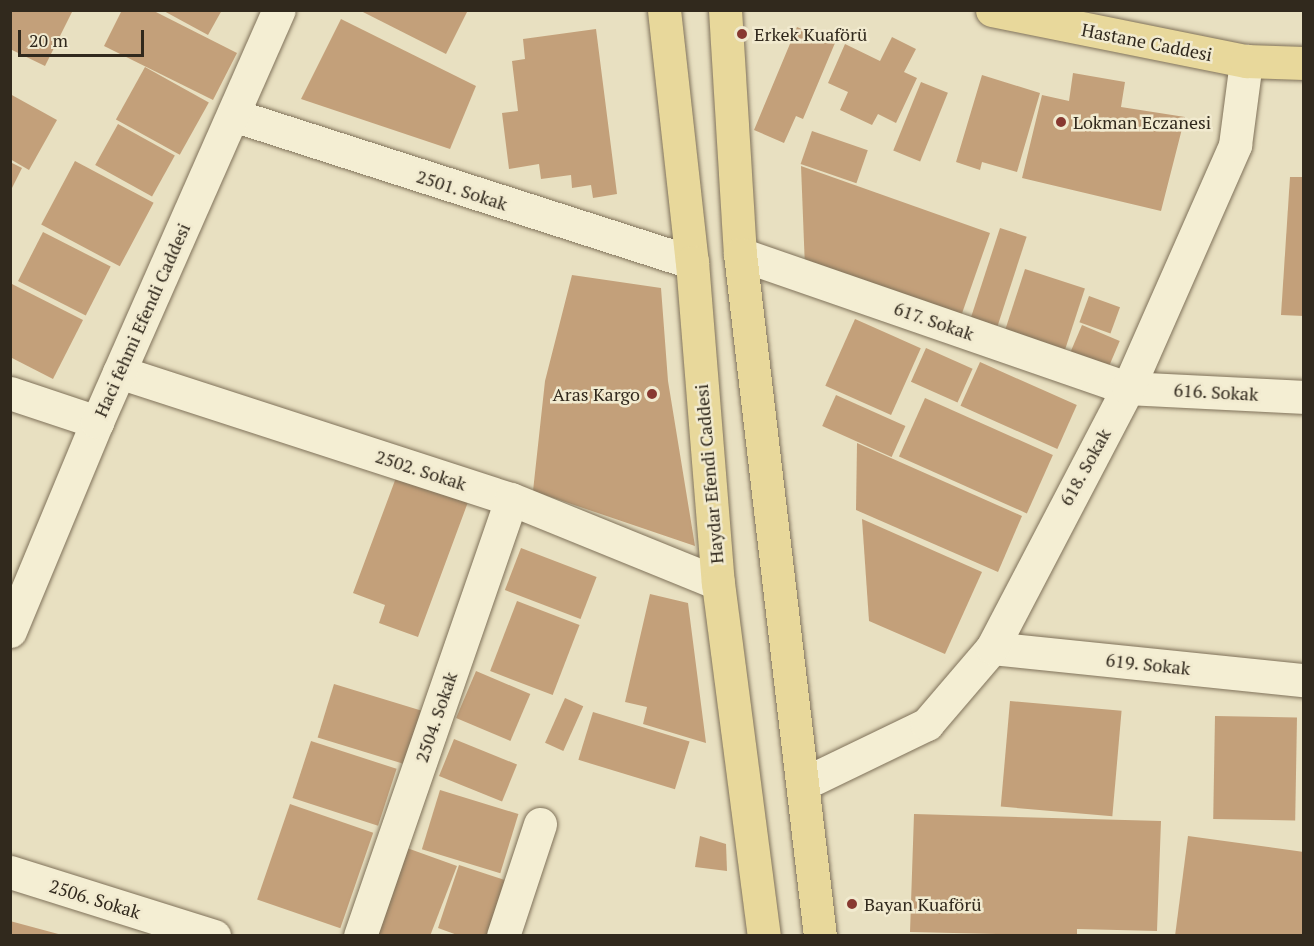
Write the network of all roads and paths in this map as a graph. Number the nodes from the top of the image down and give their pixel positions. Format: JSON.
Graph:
{"nodes":[{"id":1,"x":279,"y":10,"type":"edge"},
{"id":2,"x":664,"y":10,"type":"edge"},
{"id":3,"x":725,"y":10,"type":"edge"},
{"id":4,"x":1009,"y":13,"type":"edge"},
{"id":5,"x":1246,"y":61,"type":"junction"},
{"id":6,"x":1304,"y":63,"type":"edge"},
{"id":7,"x":233,"y":115,"type":"junction"},
{"id":8,"x":740,"y":254,"type":"junction"},
{"id":9,"x":692,"y":262,"type":"junction"},
{"id":10,"x":119,"y":372,"type":"junction"},
{"id":11,"x":1128,"y":388,"type":"junction"},
{"id":12,"x":10,"y":393,"type":"edge"},
{"id":13,"x":1304,"y":396,"type":"edge"},
{"id":14,"x":97,"y":422,"type":"junction"},
{"id":15,"x":511,"y":499,"type":"junction"},
{"id":16,"x":718,"y":583,"type":"junction"},
{"id":17,"x":10,"y":632,"type":"edge"},
{"id":18,"x":992,"y":648,"type":"junction"},
{"id":19,"x":1304,"y":680,"type":"edge"},
{"id":20,"x":803,"y":784,"type":"junction"},
{"id":21,"x":540,"y":824,"type":"dead end"},
{"id":22,"x":10,"y":872,"type":"edge"},
{"id":23,"x":214,"y":936,"type":"edge"},
{"id":24,"x":360,"y":936,"type":"edge"},
{"id":25,"x":503,"y":936,"type":"edge"},
{"id":26,"x":764,"y":936,"type":"edge"},
{"id":27,"x":820,"y":936,"type":"edge"}],
"edges":[{"from":1,"to":7,"type":"street","name":"Haci fehmi Efendi Caddesi"},
{"from":2,"to":9,"type":"main road","name":"Haydar Efendi Caddesi"},
{"from":3,"to":8,"type":"main road"},
{"from":4,"to":5,"type":"main road","name":"Hastane Caddesi"},
{"from":5,"to":6,"type":"main road","name":"Hastane Caddesi"},
{"from":5,"to":11,"type":"street","name":"618. Sokak"},
{"from":7,"to":9,"type":"street","name":"2501. Sokak"},
{"from":7,"to":10,"type":"street","name":"Haci fehmi Efendi Caddesi"},
{"from":8,"to":11,"type":"street","name":"617. Sokak"},
{"from":8,"to":20,"type":"main road"},
{"from":9,"to":16,"type":"main road","name":"Haydar Efendi Caddesi"},
{"from":10,"to":14,"type":"street","name":"Haci fehmi Efendi Caddesi"},
{"from":10,"to":15,"type":"street","name":"2502. Sokak"},
{"from":11,"to":13,"type":"street","name":"616. Sokak"},
{"from":11,"to":18,"type":"street","name":"618. Sokak"},
{"from":12,"to":14,"type":"street"},
{"from":14,"to":17,"type":"street","name":"Haci fehmi Efendi Caddesi"},
{"from":15,"to":16,"type":"street","name":"2502. Sokak"},
{"from":15,"to":24,"type":"street","name":"2504. Sokak"},
{"from":16,"to":26,"type":"main road","name":"Haydar Efendi Caddesi"},
{"from":18,"to":19,"type":"street","name":"619. Sokak"},
{"from":18,"to":20,"type":"street","name":"618. Sokak"},
{"from":20,"to":27,"type":"main road"},
{"from":21,"to":25,"type":"street"},
{"from":22,"to":23,"type":"street","name":"2506. Sokak"}]}
